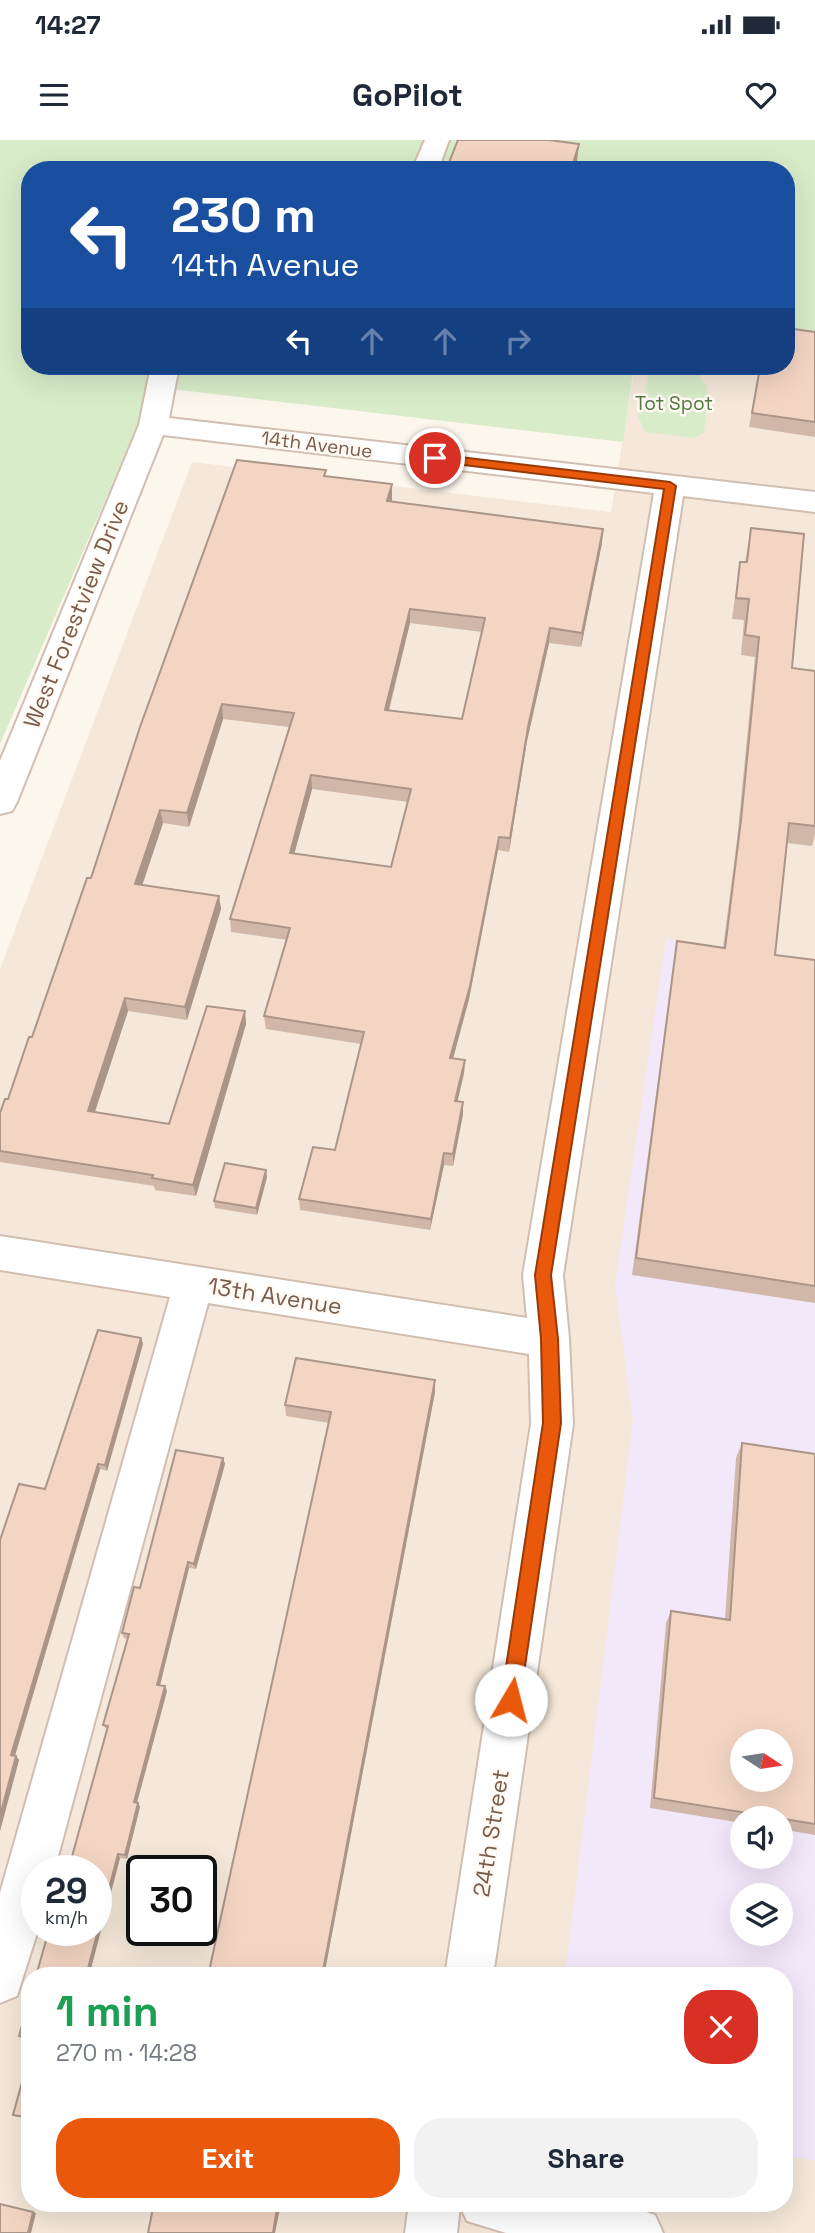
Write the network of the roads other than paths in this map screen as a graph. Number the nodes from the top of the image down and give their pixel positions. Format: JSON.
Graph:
{"nodes":[{"id":1,"x":437,"y":140,"type":"edge"},
{"id":2,"x":429,"y":161,"type":"edge"},
{"id":3,"x":163,"y":375,"type":"edge"},
{"id":4,"x":153,"y":425,"type":"junction"},
{"id":5,"x":670,"y":486,"type":"junction"},
{"id":6,"x":815,"y":502,"type":"edge"},
{"id":7,"x":0,"y":802,"type":"edge"},
{"id":8,"x":0,"y":1253,"type":"edge"},
{"id":9,"x":194,"y":1283,"type":"junction"},
{"id":10,"x":549,"y":1339,"type":"junction"},
{"id":11,"x":470,"y":1967,"type":"edge"},
{"id":12,"x":0,"y":1979,"type":"edge"},
{"id":13,"x":434,"y":2212,"type":"edge"},
{"id":14,"x":531,"y":2212,"type":"edge"},
{"id":15,"x":431,"y":2233,"type":"edge"},
{"id":16,"x":637,"y":2233,"type":"edge"}],
"edges":[{"from":1,"to":2,"type":"street"},
{"from":3,"to":4,"type":"street","name":"West Forestview Drive"},
{"from":4,"to":5,"type":"street","name":"14th Avenue"},
{"from":4,"to":7,"type":"street","name":"West Forestview Drive"},
{"from":5,"to":6,"type":"street","name":"14th Avenue"},
{"from":5,"to":10,"type":"street","name":"24th Street"},
{"from":8,"to":9,"type":"street","name":"13th Avenue"},
{"from":9,"to":10,"type":"street","name":"13th Avenue"},
{"from":9,"to":12,"type":"street"},
{"from":10,"to":11,"type":"street","name":"24th Street"},
{"from":13,"to":15,"type":"street"},
{"from":14,"to":16,"type":"street"}]}
